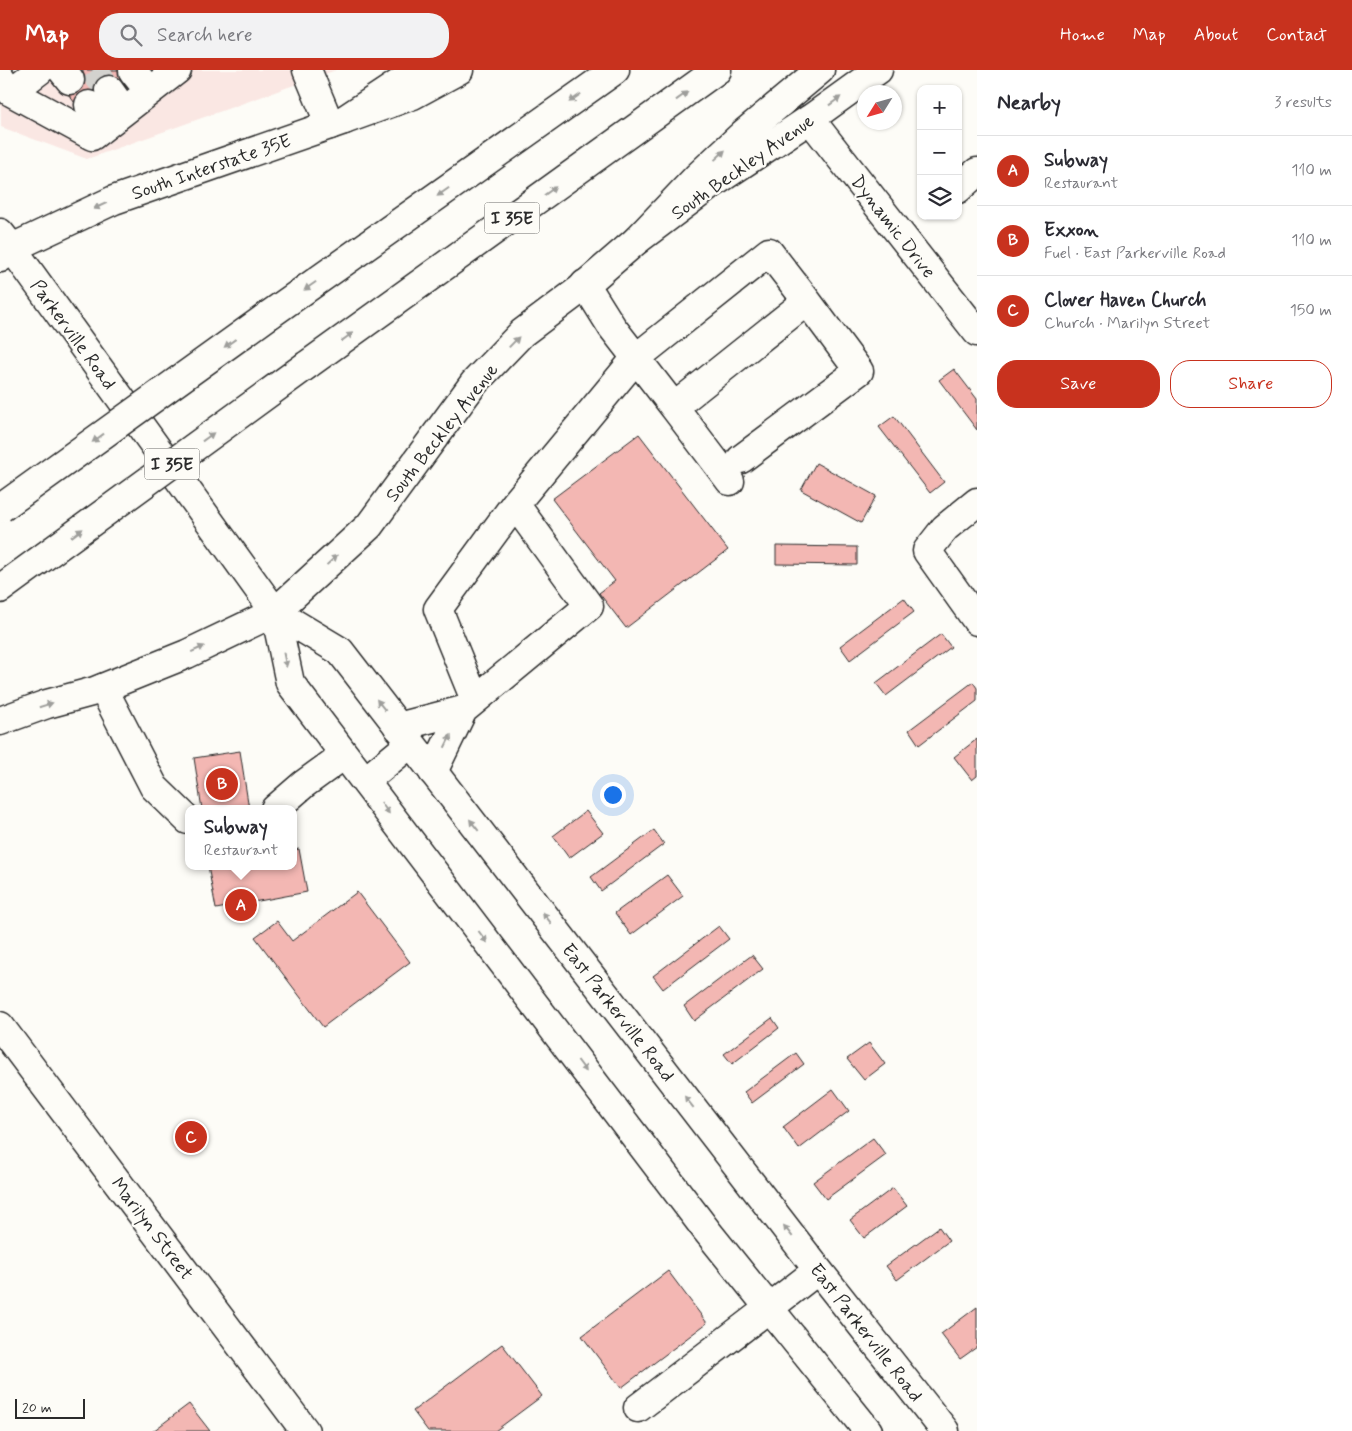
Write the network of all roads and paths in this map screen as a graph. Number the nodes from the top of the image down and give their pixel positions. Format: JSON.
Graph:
{"nodes":[{"id":1,"x":40,"y":70,"type":"edge"},
{"id":2,"x":307,"y":70,"type":"edge"},
{"id":3,"x":419,"y":70,"type":"edge"},
{"id":4,"x":459,"y":70,"type":"edge"},
{"id":5,"x":615,"y":70,"type":"edge"},
{"id":6,"x":717,"y":70,"type":"edge"},
{"id":7,"x":820,"y":70,"type":"edge"},
{"id":8,"x":878,"y":70,"type":"edge"},
{"id":9,"x":174,"y":71,"type":"edge"},
{"id":10,"x":141,"y":81,"type":"edge"},
{"id":11,"x":6,"y":85,"type":"edge"},
{"id":12,"x":810,"y":119,"type":"junction"},
{"id":13,"x":337,"y":122,"type":"junction"},
{"id":14,"x":977,"y":172,"type":"edge"},
{"id":15,"x":962,"y":185,"type":"edge"},
{"id":16,"x":637,"y":240,"type":"junction"},
{"id":17,"x":4,"y":246,"type":"edge"},
{"id":18,"x":585,"y":284,"type":"junction"},
{"id":19,"x":807,"y":301,"type":"junction"},
{"id":20,"x":977,"y":332,"type":"edge"},
{"id":21,"x":636,"y":358,"type":"junction"},
{"id":22,"x":674,"y":407,"type":"junction"},
{"id":23,"x":148,"y":436,"type":"joint"},
{"id":24,"x":977,"y":502,"type":"edge"},
{"id":25,"x":515,"y":504,"type":"junction"},
{"id":26,"x":0,"y":508,"type":"edge"},
{"id":27,"x":0,"y":589,"type":"edge"},
{"id":28,"x":275,"y":612,"type":"junction"},
{"id":29,"x":977,"y":620,"type":"edge"},
{"id":30,"x":103,"y":688,"type":"junction"},
{"id":31,"x":469,"y":705,"type":"junction"},
{"id":32,"x":0,"y":721,"type":"edge"},
{"id":33,"x":405,"y":735,"type":"junction"},
{"id":34,"x":344,"y":755,"type":"junction"},
{"id":35,"x":433,"y":772,"type":"junction"},
{"id":36,"x":365,"y":781,"type":"junction"},
{"id":37,"x":280,"y":805,"type":"edge"},
{"id":38,"x":185,"y":817,"type":"edge"},
{"id":39,"x":0,"y":1026,"type":"edge"},
{"id":40,"x":818,"y":1270,"type":"junction"},
{"id":41,"x":769,"y":1308,"type":"junction"},
{"id":42,"x":638,"y":1408,"type":"dead end"},
{"id":43,"x":305,"y":1431,"type":"edge"},
{"id":44,"x":868,"y":1431,"type":"edge"},
{"id":45,"x":945,"y":1431,"type":"edge"}],
"edges":[{"from":1,"to":11,"type":"main road"},
{"from":2,"to":13,"type":"main road"},
{"from":3,"to":13,"type":"main road","name":"South Interstate 35E"},
{"from":4,"to":13,"type":"main road"},
{"from":5,"to":26,"type":"main road","one_way":true,"bridge":true},
{"from":27,"to":6,"type":"main road","number":"I 35E","one_way":true,"bridge":true},
{"from":16,"to":7,"type":"main road","one_way":true},
{"from":12,"to":8,"type":"main road","name":"South Beckley Avenue","one_way":true},
{"from":9,"to":10,"type":"main road"},
{"from":10,"to":11,"type":"main road"},
{"from":12,"to":16,"type":"main road","name":"South Beckley Avenue"},
{"from":12,"to":20,"type":"main road","name":"Dynamic Drive"},
{"from":13,"to":17,"type":"main road","name":"South Interstate 35E","one_way":true},
{"from":14,"to":15,"type":"main road"},
{"from":16,"to":18,"type":"main road","name":"South Beckley Avenue"},
{"from":17,"to":23,"type":"main road","name":"Parkerville Road"},
{"from":18,"to":21,"type":"main road"},
{"from":28,"to":18,"type":"main road","name":"South Beckley Avenue","one_way":true},
{"from":19,"to":21,"type":"main road"},
{"from":19,"to":22,"type":"main road"},
{"from":19,"to":22,"type":"main road"},
{"from":21,"to":22,"type":"main road"},
{"from":21,"to":25,"type":"main road"},
{"from":23,"to":28,"type":"main road","name":"East Parkerville Road"},
{"from":24,"to":29,"type":"main road"},
{"from":25,"to":31,"type":"main road"},
{"from":25,"to":31,"type":"main road"},
{"from":30,"to":28,"type":"main road","name":"South Beckley Avenue","one_way":true},
{"from":33,"to":28,"type":"main road","name":"East Parkerville Road","one_way":true},
{"from":28,"to":34,"type":"main road","name":"East Parkerville Road","one_way":true},
{"from":32,"to":30,"type":"main road","name":"South Beckley Avenue","one_way":true},
{"from":30,"to":38,"type":"main road"},
{"from":31,"to":33,"type":"main road"},
{"from":35,"to":31,"type":"main road","one_way":true},
{"from":33,"to":35,"type":"main road","name":"East Parkerville Road"},
{"from":33,"to":36,"type":"main road"},
{"from":34,"to":36,"type":"main road","name":"East Parkerville Road"},
{"from":34,"to":37,"type":"main road"},
{"from":40,"to":35,"type":"main road","name":"East Parkerville Road","one_way":true},
{"from":36,"to":41,"type":"main road","name":"East Parkerville Road","one_way":true},
{"from":39,"to":43,"type":"main road","name":"Marilyn Street"},
{"from":40,"to":41,"type":"main road"},
{"from":40,"to":45,"type":"main road","name":"East Parkerville Road"},
{"from":41,"to":42,"type":"main road"},
{"from":41,"to":44,"type":"main road","name":"East Parkerville Road"}]}
